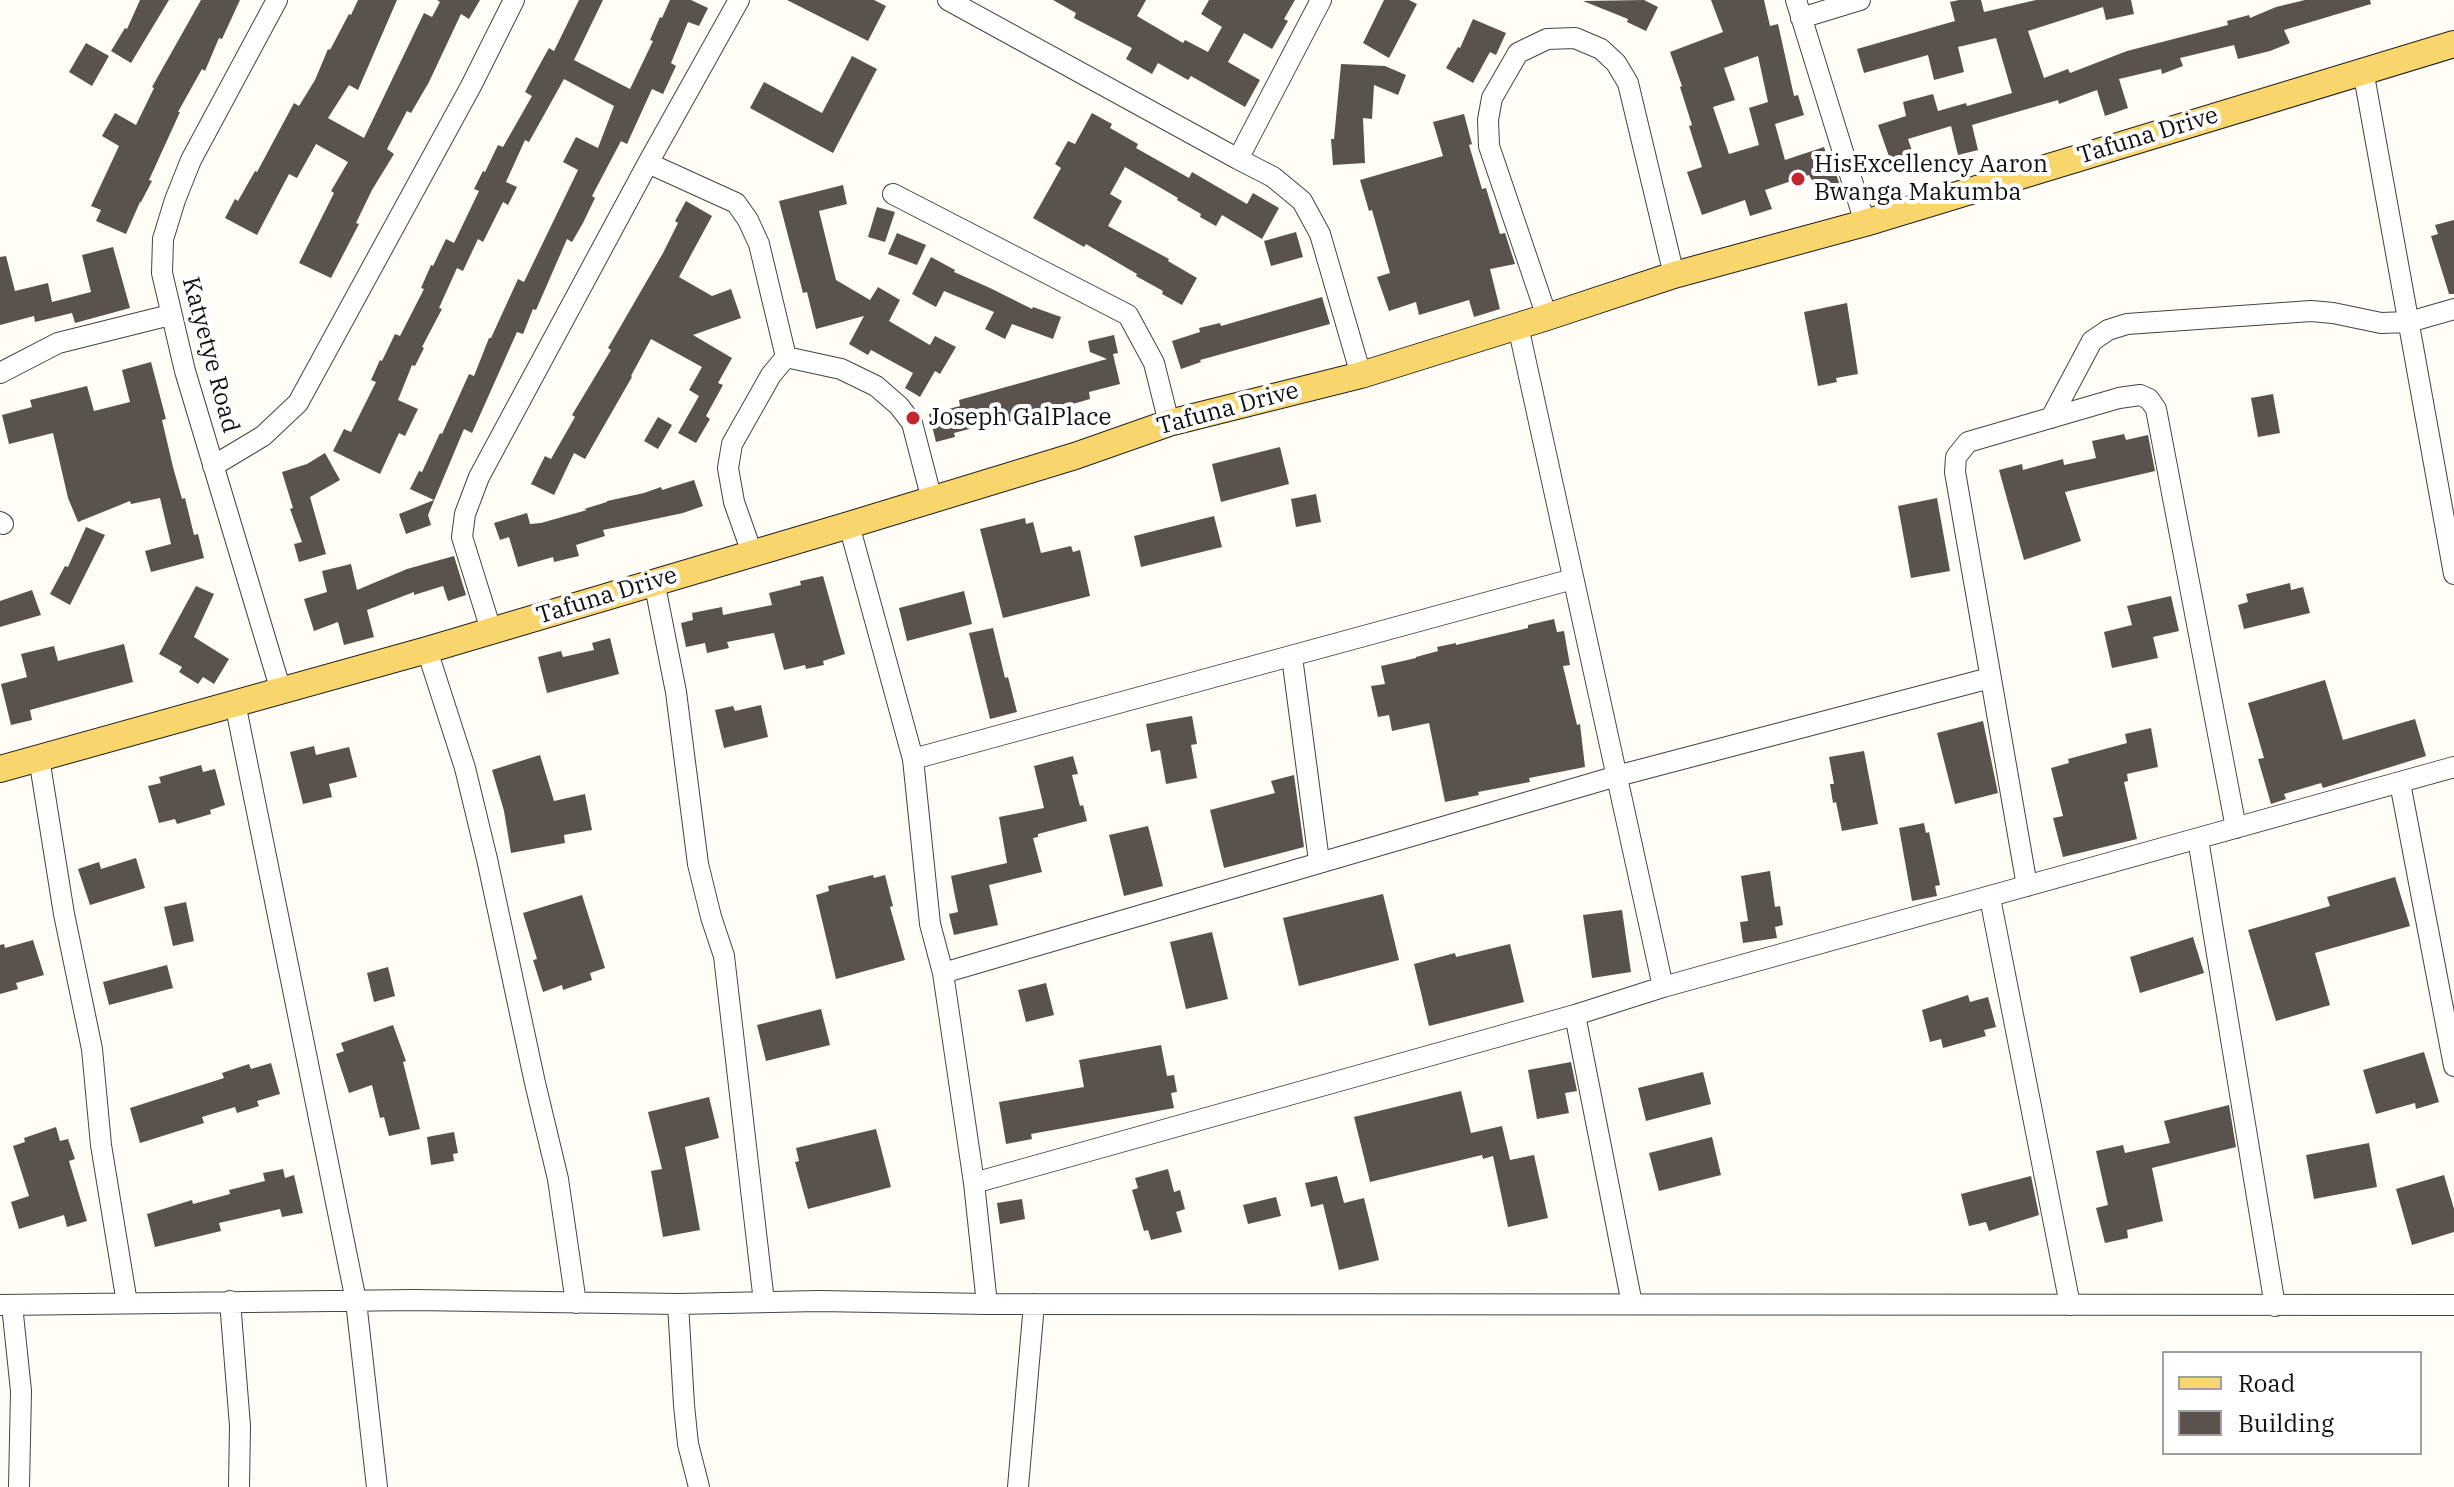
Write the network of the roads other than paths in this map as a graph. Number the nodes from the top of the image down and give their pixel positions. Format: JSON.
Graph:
{"nodes":[{"id":1,"x":277,"y":0,"type":"edge"},
{"id":2,"x":514,"y":0,"type":"edge"},
{"id":3,"x":739,"y":0,"type":"edge"},
{"id":4,"x":948,"y":0,"type":"edge"},
{"id":5,"x":1321,"y":0,"type":"edge"},
{"id":6,"x":1860,"y":0,"type":"edge"},
{"id":7,"x":1798,"y":9,"type":"edge"},
{"id":8,"x":2454,"y":44,"type":"edge"},
{"id":9,"x":2363,"y":70,"type":"junction"},
{"id":10,"x":1238,"y":159,"type":"junction"},
{"id":11,"x":648,"y":163,"type":"junction"},
{"id":12,"x":893,"y":194,"type":"dead end"},
{"id":13,"x":1865,"y":223,"type":"junction"},
{"id":14,"x":1674,"y":275,"type":"junction"},
{"id":15,"x":2454,"y":309,"type":"edge"},
{"id":16,"x":170,"y":315,"type":"junction"},
{"id":17,"x":1547,"y":317,"type":"junction"},
{"id":18,"x":2409,"y":322,"type":"junction"},
{"id":19,"x":1518,"y":326,"type":"junction"},
{"id":20,"x":786,"y":357,"type":"junction"},
{"id":21,"x":0,"y":373,"type":"edge"},
{"id":22,"x":1361,"y":375,"type":"junction"},
{"id":23,"x":2051,"y":418,"type":"junction"},
{"id":24,"x":1169,"y":423,"type":"junction"},
{"id":25,"x":213,"y":466,"type":"junction"},
{"id":26,"x":932,"y":500,"type":"junction"},
{"id":27,"x":849,"y":525,"type":"junction"},
{"id":28,"x":2450,"y":534,"type":"edge"},
{"id":29,"x":752,"y":553,"type":"junction"},
{"id":30,"x":2454,"y":574,"type":"edge"},
{"id":31,"x":1573,"y":579,"type":"junction"},
{"id":32,"x":654,"y":581,"type":"junction"},
{"id":33,"x":491,"y":630,"type":"junction"},
{"id":34,"x":427,"y":650,"type":"junction"},
{"id":35,"x":1292,"y":657,"type":"junction"},
{"id":36,"x":1990,"y":678,"type":"junction"},
{"id":37,"x":281,"y":691,"type":"junction"},
{"id":38,"x":235,"y":703,"type":"junction"},
{"id":39,"x":39,"y":758,"type":"junction"},
{"id":40,"x":913,"y":759,"type":"junction"},
{"id":41,"x":2454,"y":767,"type":"edge"},
{"id":42,"x":0,"y":769,"type":"edge"},
{"id":43,"x":1617,"y":776,"type":"junction"},
{"id":44,"x":2400,"y":783,"type":"junction"},
{"id":45,"x":2236,"y":828,"type":"junction"},
{"id":46,"x":2198,"y":839,"type":"junction"},
{"id":47,"x":1319,"y":861,"type":"junction"},
{"id":48,"x":2027,"y":886,"type":"junction"},
{"id":49,"x":1990,"y":898,"type":"junction"},
{"id":50,"x":943,"y":973,"type":"junction"},
{"id":51,"x":1663,"y":987,"type":"junction"},
{"id":52,"x":1575,"y":1015,"type":"junction"},
{"id":53,"x":2454,"y":1066,"type":"edge"},
{"id":54,"x":974,"y":1183,"type":"junction"},
{"id":55,"x":230,"y":1301,"type":"junction"},
{"id":56,"x":356,"y":1301,"type":"junction"},
{"id":57,"x":764,"y":1302,"type":"junction"},
{"id":58,"x":127,"y":1303,"type":"junction"},
{"id":59,"x":576,"y":1303,"type":"junction"},
{"id":60,"x":678,"y":1304,"type":"junction"},
{"id":61,"x":987,"y":1304,"type":"junction"},
{"id":62,"x":1034,"y":1304,"type":"junction"},
{"id":63,"x":1632,"y":1304,"type":"junction"},
{"id":64,"x":6,"y":1305,"type":"edge"},
{"id":65,"x":2070,"y":1305,"type":"junction"},
{"id":66,"x":2454,"y":1305,"type":"edge"},
{"id":67,"x":2275,"y":1306,"type":"junction"},
{"id":68,"x":19,"y":1487,"type":"edge"},
{"id":69,"x":239,"y":1487,"type":"edge"},
{"id":70,"x":377,"y":1487,"type":"edge"},
{"id":71,"x":699,"y":1487,"type":"edge"},
{"id":72,"x":1018,"y":1487,"type":"edge"}],
"edges":[{"from":1,"to":16,"type":"street","name":"Katyetye Road"},
{"from":2,"to":25,"type":"street"},
{"from":3,"to":11,"type":"street"},
{"from":4,"to":10,"type":"street"},
{"from":5,"to":10,"type":"street"},
{"from":6,"to":7,"type":"street"},
{"from":7,"to":13,"type":"street"},
{"from":8,"to":9,"type":"main road","name":"Tafuna Drive"},
{"from":9,"to":13,"type":"main road","name":"Tafuna Drive"},
{"from":9,"to":18,"type":"street"},
{"from":10,"to":22,"type":"street"},
{"from":11,"to":20,"type":"street"},
{"from":11,"to":33,"type":"street"},
{"from":12,"to":24,"type":"street"},
{"from":13,"to":14,"type":"main road","name":"Tafuna Drive"},
{"from":14,"to":17,"type":"main road","name":"Tafuna Drive"},
{"from":14,"to":17,"type":"street"},
{"from":15,"to":18,"type":"street"},
{"from":16,"to":21,"type":"street"},
{"from":16,"to":25,"type":"street","name":"Katyetye Road"},
{"from":17,"to":19,"type":"main road","name":"Tafuna Drive"},
{"from":18,"to":23,"type":"street"},
{"from":18,"to":28,"type":"street"},
{"from":19,"to":22,"type":"main road","name":"Tafuna Drive"},
{"from":19,"to":31,"type":"street"},
{"from":20,"to":26,"type":"street"},
{"from":20,"to":29,"type":"street"},
{"from":22,"to":24,"type":"main road","name":"Tafuna Drive"},
{"from":23,"to":36,"type":"street"},
{"from":23,"to":45,"type":"street"},
{"from":24,"to":26,"type":"main road","name":"Tafuna Drive"},
{"from":25,"to":37,"type":"street","name":"Katyetye Road"},
{"from":26,"to":27,"type":"main road","name":"Tafuna Drive"},
{"from":27,"to":29,"type":"main road","name":"Tafuna Drive"},
{"from":27,"to":40,"type":"street"},
{"from":28,"to":30,"type":"street"},
{"from":29,"to":32,"type":"main road","name":"Tafuna Drive"},
{"from":31,"to":35,"type":"street"},
{"from":31,"to":43,"type":"street"},
{"from":32,"to":33,"type":"main road","name":"Tafuna Drive"},
{"from":32,"to":57,"type":"street"},
{"from":33,"to":34,"type":"main road","name":"Tafuna Drive"},
{"from":34,"to":37,"type":"main road","name":"Tafuna Drive"},
{"from":34,"to":59,"type":"street"},
{"from":35,"to":40,"type":"street"},
{"from":35,"to":47,"type":"street"},
{"from":36,"to":43,"type":"street"},
{"from":36,"to":48,"type":"street"},
{"from":37,"to":38,"type":"main road","name":"Tafuna Drive"},
{"from":38,"to":39,"type":"main road","name":"Tafuna Drive"},
{"from":38,"to":56,"type":"street"},
{"from":39,"to":42,"type":"main road","name":"Tafuna Drive"},
{"from":39,"to":58,"type":"street"},
{"from":40,"to":50,"type":"street"},
{"from":41,"to":44,"type":"street"},
{"from":43,"to":47,"type":"street"},
{"from":43,"to":51,"type":"street"},
{"from":44,"to":45,"type":"street"},
{"from":44,"to":53,"type":"street"},
{"from":45,"to":46,"type":"street"},
{"from":46,"to":48,"type":"street"},
{"from":46,"to":67,"type":"street"},
{"from":47,"to":50,"type":"street"},
{"from":48,"to":49,"type":"street"},
{"from":49,"to":51,"type":"street"},
{"from":49,"to":65,"type":"street"},
{"from":50,"to":54,"type":"street"},
{"from":51,"to":52,"type":"street"},
{"from":52,"to":54,"type":"street"},
{"from":52,"to":63,"type":"street"},
{"from":54,"to":61,"type":"street"},
{"from":55,"to":56,"type":"street"},
{"from":55,"to":58,"type":"street"},
{"from":55,"to":69,"type":"street"},
{"from":56,"to":59,"type":"street"},
{"from":56,"to":70,"type":"street"},
{"from":57,"to":60,"type":"street"},
{"from":57,"to":61,"type":"street"},
{"from":58,"to":64,"type":"street"},
{"from":59,"to":60,"type":"street"},
{"from":60,"to":71,"type":"street"},
{"from":61,"to":62,"type":"street"},
{"from":62,"to":63,"type":"street"},
{"from":62,"to":72,"type":"street"},
{"from":63,"to":65,"type":"street"},
{"from":64,"to":68,"type":"street"},
{"from":65,"to":67,"type":"street"},
{"from":66,"to":67,"type":"street"}]}
